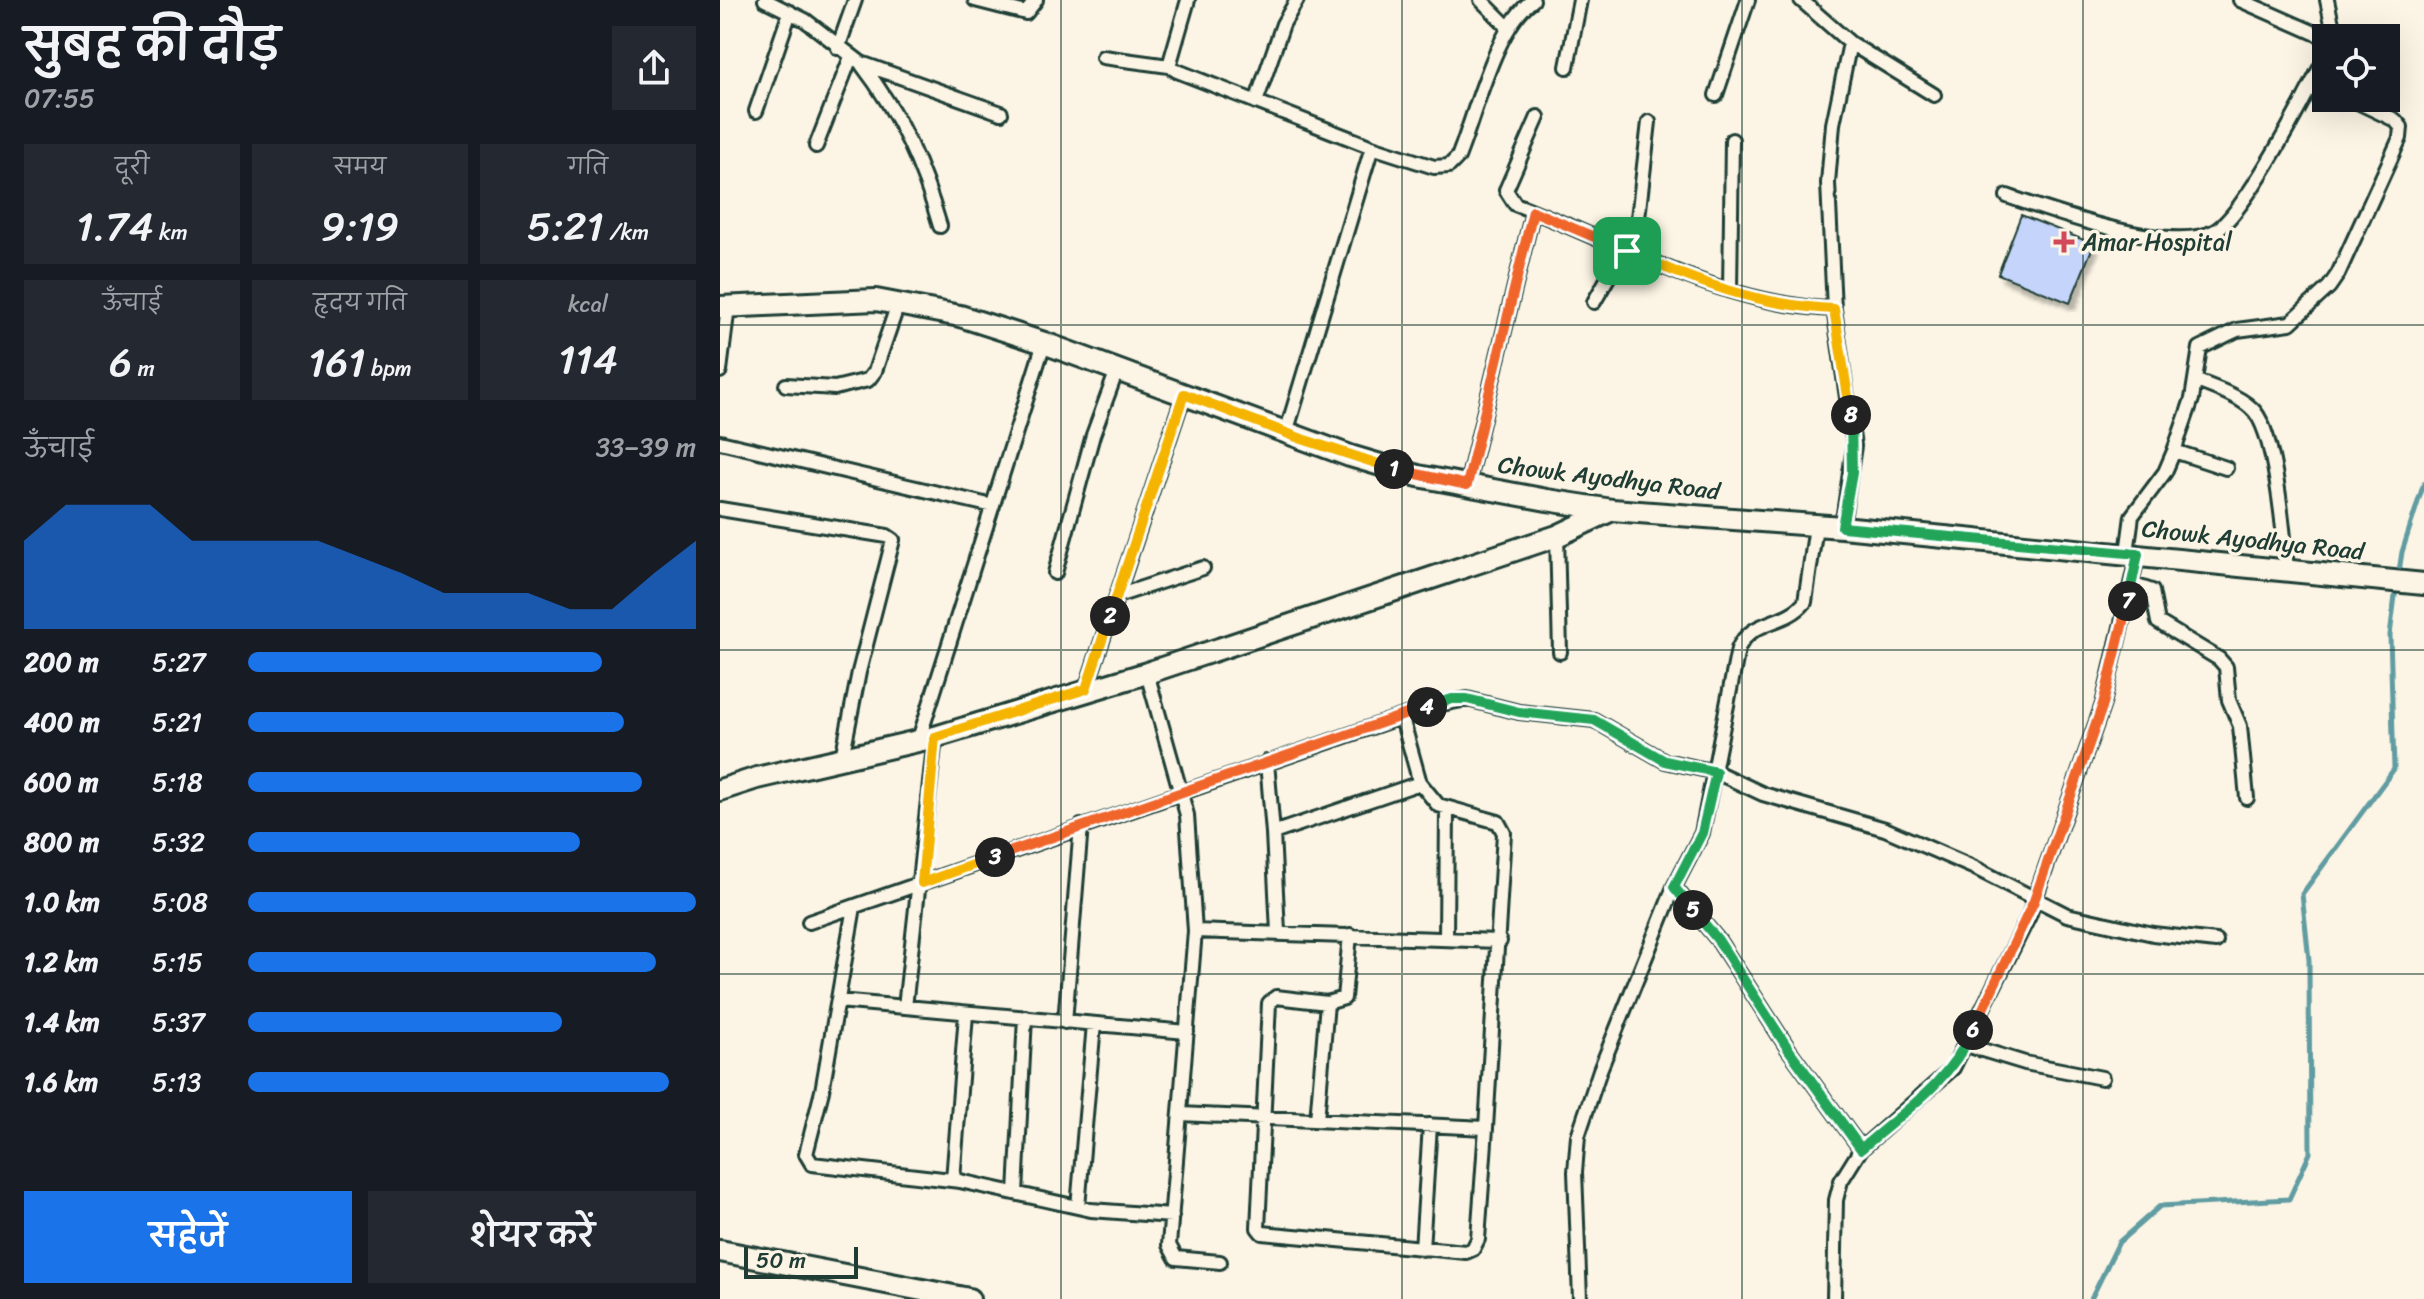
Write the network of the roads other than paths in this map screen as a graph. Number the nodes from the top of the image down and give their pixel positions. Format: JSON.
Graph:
{"nodes":[{"id":1,"x":765,"y":0,"type":"edge"},
{"id":2,"x":855,"y":0,"type":"edge"},
{"id":3,"x":975,"y":0,"type":"edge"},
{"id":4,"x":1036,"y":0,"type":"edge"},
{"id":5,"x":1188,"y":0,"type":"edge"},
{"id":6,"x":1297,"y":0,"type":"edge"},
{"id":7,"x":1481,"y":0,"type":"edge"},
{"id":8,"x":1533,"y":0,"type":"edge"},
{"id":9,"x":1580,"y":0,"type":"edge"},
{"id":10,"x":1748,"y":0,"type":"edge"},
{"id":11,"x":1801,"y":0,"type":"edge"},
{"id":12,"x":2240,"y":0,"type":"edge"},
{"id":13,"x":2327,"y":0,"type":"edge"},
{"id":14,"x":790,"y":12,"type":"junction"},
{"id":15,"x":2332,"y":24,"type":"edge"},
{"id":16,"x":1509,"y":28,"type":"junction"},
{"id":17,"x":2312,"y":32,"type":"edge"},
{"id":18,"x":1850,"y":43,"type":"junction"},
{"id":19,"x":838,"y":48,"type":"junction"},
{"id":20,"x":1103,"y":57,"type":"dead end"},
{"id":21,"x":856,"y":60,"type":"junction"},
{"id":22,"x":1169,"y":66,"type":"junction"},
{"id":23,"x":1567,"y":67,"type":"dead end"},
{"id":24,"x":1716,"y":95,"type":"dead end"},
{"id":25,"x":1934,"y":95,"type":"dead end"},
{"id":26,"x":2312,"y":96,"type":"edge"},
{"id":27,"x":1256,"y":102,"type":"junction"},
{"id":28,"x":756,"y":111,"type":"dead end"},
{"id":29,"x":2378,"y":112,"type":"edge"},
{"id":30,"x":1001,"y":113,"type":"dead end"},
{"id":31,"x":1538,"y":117,"type":"dead end"},
{"id":32,"x":1649,"y":122,"type":"dead end"},
{"id":33,"x":1732,"y":140,"type":"dead end"},
{"id":34,"x":816,"y":146,"type":"dead end"},
{"id":35,"x":1372,"y":147,"type":"junction"},
{"id":36,"x":2007,"y":196,"type":"dead end"},
{"id":37,"x":1533,"y":211,"type":"junction"},
{"id":38,"x":940,"y":226,"type":"dead end"},
{"id":39,"x":1627,"y":251,"type":"junction"},
{"id":40,"x":1730,"y":291,"type":"junction"},
{"id":41,"x":1594,"y":302,"type":"dead end"},
{"id":42,"x":898,"y":304,"type":"junction"},
{"id":43,"x":724,"y":307,"type":"edge"},
{"id":44,"x":1834,"y":309,"type":"junction"},
{"id":45,"x":1044,"y":343,"type":"junction"},
{"id":46,"x":1117,"y":370,"type":"junction"},
{"id":47,"x":720,"y":371,"type":"edge"},
{"id":48,"x":2195,"y":380,"type":"junction"},
{"id":49,"x":786,"y":385,"type":"dead end"},
{"id":50,"x":1184,"y":394,"type":"junction"},
{"id":51,"x":1286,"y":433,"type":"junction"},
{"id":52,"x":720,"y":442,"type":"edge"},
{"id":53,"x":2174,"y":451,"type":"junction"},
{"id":54,"x":2226,"y":468,"type":"dead end"},
{"id":55,"x":1467,"y":485,"type":"junction"},
{"id":56,"x":993,"y":506,"type":"junction"},
{"id":57,"x":720,"y":509,"type":"edge"},
{"id":58,"x":1612,"y":510,"type":"junction"},
{"id":59,"x":1816,"y":526,"type":"junction"},
{"id":60,"x":1842,"y":527,"type":"junction"},
{"id":61,"x":1557,"y":536,"type":"junction"},
{"id":62,"x":2132,"y":554,"type":"junction"},
{"id":63,"x":1203,"y":568,"type":"dead end"},
{"id":64,"x":2287,"y":570,"type":"junction"},
{"id":65,"x":1055,"y":573,"type":"dead end"},
{"id":66,"x":2131,"y":584,"type":"junction"},
{"id":67,"x":2424,"y":584,"type":"edge"},
{"id":68,"x":1117,"y":596,"type":"junction"},
{"id":69,"x":1560,"y":652,"type":"dead end"},
{"id":70,"x":1147,"y":673,"type":"junction"},
{"id":71,"x":1086,"y":689,"type":"junction"},
{"id":72,"x":1402,"y":718,"type":"junction"},
{"id":73,"x":927,"y":740,"type":"junction"},
{"id":74,"x":842,"y":758,"type":"junction"},
{"id":75,"x":1267,"y":762,"type":"junction"},
{"id":76,"x":1716,"y":772,"type":"junction"},
{"id":77,"x":757,"y":778,"type":"junction"},
{"id":78,"x":720,"y":779,"type":"edge"},
{"id":79,"x":1420,"y":783,"type":"junction"},
{"id":80,"x":720,"y":790,"type":"edge"},
{"id":81,"x":1178,"y":791,"type":"junction"},
{"id":82,"x":2247,"y":798,"type":"dead end"},
{"id":83,"x":1447,"y":808,"type":"junction"},
{"id":84,"x":1081,"y":826,"type":"junction"},
{"id":85,"x":1273,"y":833,"type":"junction"},
{"id":86,"x":922,"y":883,"type":"junction"},
{"id":87,"x":1674,"y":887,"type":"junction"},
{"id":88,"x":2034,"y":901,"type":"junction"},
{"id":89,"x":854,"y":907,"type":"junction"},
{"id":90,"x":809,"y":922,"type":"dead end"},
{"id":91,"x":1195,"y":931,"type":"junction"},
{"id":92,"x":1278,"y":932,"type":"junction"},
{"id":93,"x":1350,"y":935,"type":"junction"},
{"id":94,"x":1446,"y":939,"type":"junction"},
{"id":95,"x":1500,"y":941,"type":"junction"},
{"id":96,"x":2216,"y":941,"type":"dead end"},
{"id":97,"x":838,"y":1001,"type":"junction"},
{"id":98,"x":1327,"y":1003,"type":"junction"},
{"id":99,"x":905,"y":1007,"type":"junction"},
{"id":100,"x":966,"y":1014,"type":"junction"},
{"id":101,"x":1025,"y":1017,"type":"junction"},
{"id":102,"x":1065,"y":1022,"type":"junction"},
{"id":103,"x":1094,"y":1024,"type":"junction"},
{"id":104,"x":1187,"y":1032,"type":"junction"},
{"id":105,"x":1966,"y":1045,"type":"junction"},
{"id":106,"x":2102,"y":1078,"type":"dead end"},
{"id":107,"x":1181,"y":1114,"type":"junction"},
{"id":108,"x":1262,"y":1117,"type":"junction"},
{"id":109,"x":1317,"y":1120,"type":"junction"},
{"id":110,"x":1430,"y":1125,"type":"junction"},
{"id":111,"x":1486,"y":1128,"type":"junction"},
{"id":112,"x":1861,"y":1149,"type":"junction"},
{"id":113,"x":953,"y":1180,"type":"junction"},
{"id":114,"x":1016,"y":1193,"type":"junction"},
{"id":115,"x":1078,"y":1207,"type":"junction"},
{"id":116,"x":1172,"y":1216,"type":"junction"},
{"id":117,"x":1422,"y":1249,"type":"junction"},
{"id":118,"x":720,"y":1251,"type":"edge"},
{"id":119,"x":1220,"y":1262,"type":"dead end"},
{"id":120,"x":945,"y":1297,"type":"edge"},
{"id":121,"x":969,"y":1299,"type":"edge"},
{"id":122,"x":1580,"y":1299,"type":"edge"},
{"id":123,"x":1834,"y":1299,"type":"edge"}],
"edges":[{"from":1,"to":14,"type":"street"},
{"from":2,"to":19,"type":"street"},
{"from":3,"to":4,"type":"street"},
{"from":5,"to":22,"type":"street"},
{"from":6,"to":27,"type":"street"},
{"from":7,"to":16,"type":"street"},
{"from":8,"to":16,"type":"street"},
{"from":9,"to":23,"type":"street"},
{"from":10,"to":24,"type":"street"},
{"from":11,"to":18,"type":"street"},
{"from":12,"to":17,"type":"street"},
{"from":13,"to":15,"type":"street"},
{"from":14,"to":19,"type":"street"},
{"from":14,"to":28,"type":"street"},
{"from":16,"to":35,"type":"street"},
{"from":18,"to":25,"type":"street"},
{"from":18,"to":44,"type":"street"},
{"from":19,"to":21,"type":"street"},
{"from":20,"to":22,"type":"street"},
{"from":21,"to":30,"type":"street"},
{"from":21,"to":34,"type":"street"},
{"from":21,"to":38,"type":"street"},
{"from":22,"to":27,"type":"street"},
{"from":26,"to":36,"type":"street"},
{"from":27,"to":35,"type":"street"},
{"from":29,"to":48,"type":"street"},
{"from":31,"to":37,"type":"street"},
{"from":32,"to":39,"type":"street"},
{"from":33,"to":40,"type":"street"},
{"from":35,"to":51,"type":"street"},
{"from":37,"to":39,"type":"street"},
{"from":37,"to":55,"type":"street"},
{"from":39,"to":40,"type":"street"},
{"from":39,"to":41,"type":"street"},
{"from":40,"to":44,"type":"street"},
{"from":42,"to":43,"type":"main road","name":"Chowk Ayodhya Road"},
{"from":42,"to":45,"type":"main road","name":"Chowk Ayodhya Road"},
{"from":42,"to":49,"type":"street"},
{"from":43,"to":47,"type":"street"},
{"from":44,"to":60,"type":"street"},
{"from":45,"to":46,"type":"main road","name":"Chowk Ayodhya Road"},
{"from":45,"to":56,"type":"street"},
{"from":46,"to":50,"type":"main road","name":"Chowk Ayodhya Road"},
{"from":46,"to":65,"type":"street"},
{"from":48,"to":53,"type":"street"},
{"from":48,"to":64,"type":"street"},
{"from":50,"to":51,"type":"main road","name":"Chowk Ayodhya Road"},
{"from":50,"to":68,"type":"street"},
{"from":51,"to":55,"type":"main road","name":"Chowk Ayodhya Road"},
{"from":52,"to":56,"type":"street"},
{"from":53,"to":54,"type":"street"},
{"from":53,"to":62,"type":"street"},
{"from":55,"to":58,"type":"main road","name":"Chowk Ayodhya Road"},
{"from":56,"to":73,"type":"street"},
{"from":57,"to":74,"type":"street"},
{"from":58,"to":59,"type":"main road","name":"Chowk Ayodhya Road"},
{"from":58,"to":61,"type":"main road"},
{"from":59,"to":60,"type":"main road","name":"Chowk Ayodhya Road"},
{"from":59,"to":76,"type":"street"},
{"from":60,"to":62,"type":"main road","name":"Chowk Ayodhya Road"},
{"from":61,"to":69,"type":"street"},
{"from":61,"to":70,"type":"main road"},
{"from":62,"to":64,"type":"main road","name":"Chowk Ayodhya Road"},
{"from":62,"to":66,"type":"street"},
{"from":63,"to":68,"type":"street"},
{"from":64,"to":67,"type":"main road","name":"Chowk Ayodhya Road"},
{"from":66,"to":82,"type":"street"},
{"from":66,"to":88,"type":"street"},
{"from":68,"to":71,"type":"street"},
{"from":70,"to":71,"type":"main road"},
{"from":70,"to":81,"type":"street"},
{"from":71,"to":73,"type":"main road"},
{"from":72,"to":75,"type":"street"},
{"from":72,"to":76,"type":"street"},
{"from":72,"to":79,"type":"street"},
{"from":73,"to":74,"type":"main road"},
{"from":73,"to":86,"type":"street"},
{"from":74,"to":77,"type":"main road"},
{"from":75,"to":81,"type":"street"},
{"from":75,"to":85,"type":"street"},
{"from":76,"to":87,"type":"street"},
{"from":76,"to":88,"type":"street"},
{"from":77,"to":78,"type":"street"},
{"from":77,"to":80,"type":"main road"},
{"from":79,"to":83,"type":"street"},
{"from":79,"to":85,"type":"street"},
{"from":81,"to":84,"type":"street"},
{"from":81,"to":91,"type":"street"},
{"from":83,"to":94,"type":"street"},
{"from":83,"to":95,"type":"street"},
{"from":84,"to":86,"type":"street"},
{"from":84,"to":102,"type":"street"},
{"from":85,"to":92,"type":"street"},
{"from":86,"to":89,"type":"street"},
{"from":86,"to":99,"type":"street"},
{"from":87,"to":112,"type":"street"},
{"from":87,"to":122,"type":"street"},
{"from":88,"to":96,"type":"street"},
{"from":88,"to":105,"type":"street"},
{"from":89,"to":90,"type":"street"},
{"from":89,"to":97,"type":"street"},
{"from":91,"to":92,"type":"street"},
{"from":91,"to":104,"type":"street"},
{"from":92,"to":93,"type":"street"},
{"from":93,"to":94,"type":"street"},
{"from":93,"to":98,"type":"street"},
{"from":94,"to":95,"type":"street"},
{"from":95,"to":111,"type":"street"},
{"from":97,"to":99,"type":"street"},
{"from":97,"to":113,"type":"street"},
{"from":98,"to":108,"type":"street"},
{"from":98,"to":109,"type":"street"},
{"from":99,"to":100,"type":"street"},
{"from":100,"to":101,"type":"street"},
{"from":100,"to":113,"type":"street"},
{"from":101,"to":102,"type":"street"},
{"from":101,"to":114,"type":"street"},
{"from":102,"to":103,"type":"street"},
{"from":103,"to":104,"type":"street"},
{"from":103,"to":115,"type":"street"},
{"from":104,"to":107,"type":"street"},
{"from":105,"to":106,"type":"street"},
{"from":105,"to":112,"type":"street"},
{"from":107,"to":108,"type":"street"},
{"from":107,"to":116,"type":"street"},
{"from":108,"to":109,"type":"street"},
{"from":108,"to":117,"type":"street"},
{"from":109,"to":110,"type":"street"},
{"from":110,"to":111,"type":"street"},
{"from":110,"to":117,"type":"street"},
{"from":111,"to":117,"type":"street"},
{"from":112,"to":123,"type":"street"},
{"from":113,"to":114,"type":"street"},
{"from":114,"to":115,"type":"street"},
{"from":115,"to":116,"type":"street"},
{"from":116,"to":119,"type":"street"},
{"from":118,"to":120,"type":"main road"},
{"from":120,"to":121,"type":"main road"}]}
